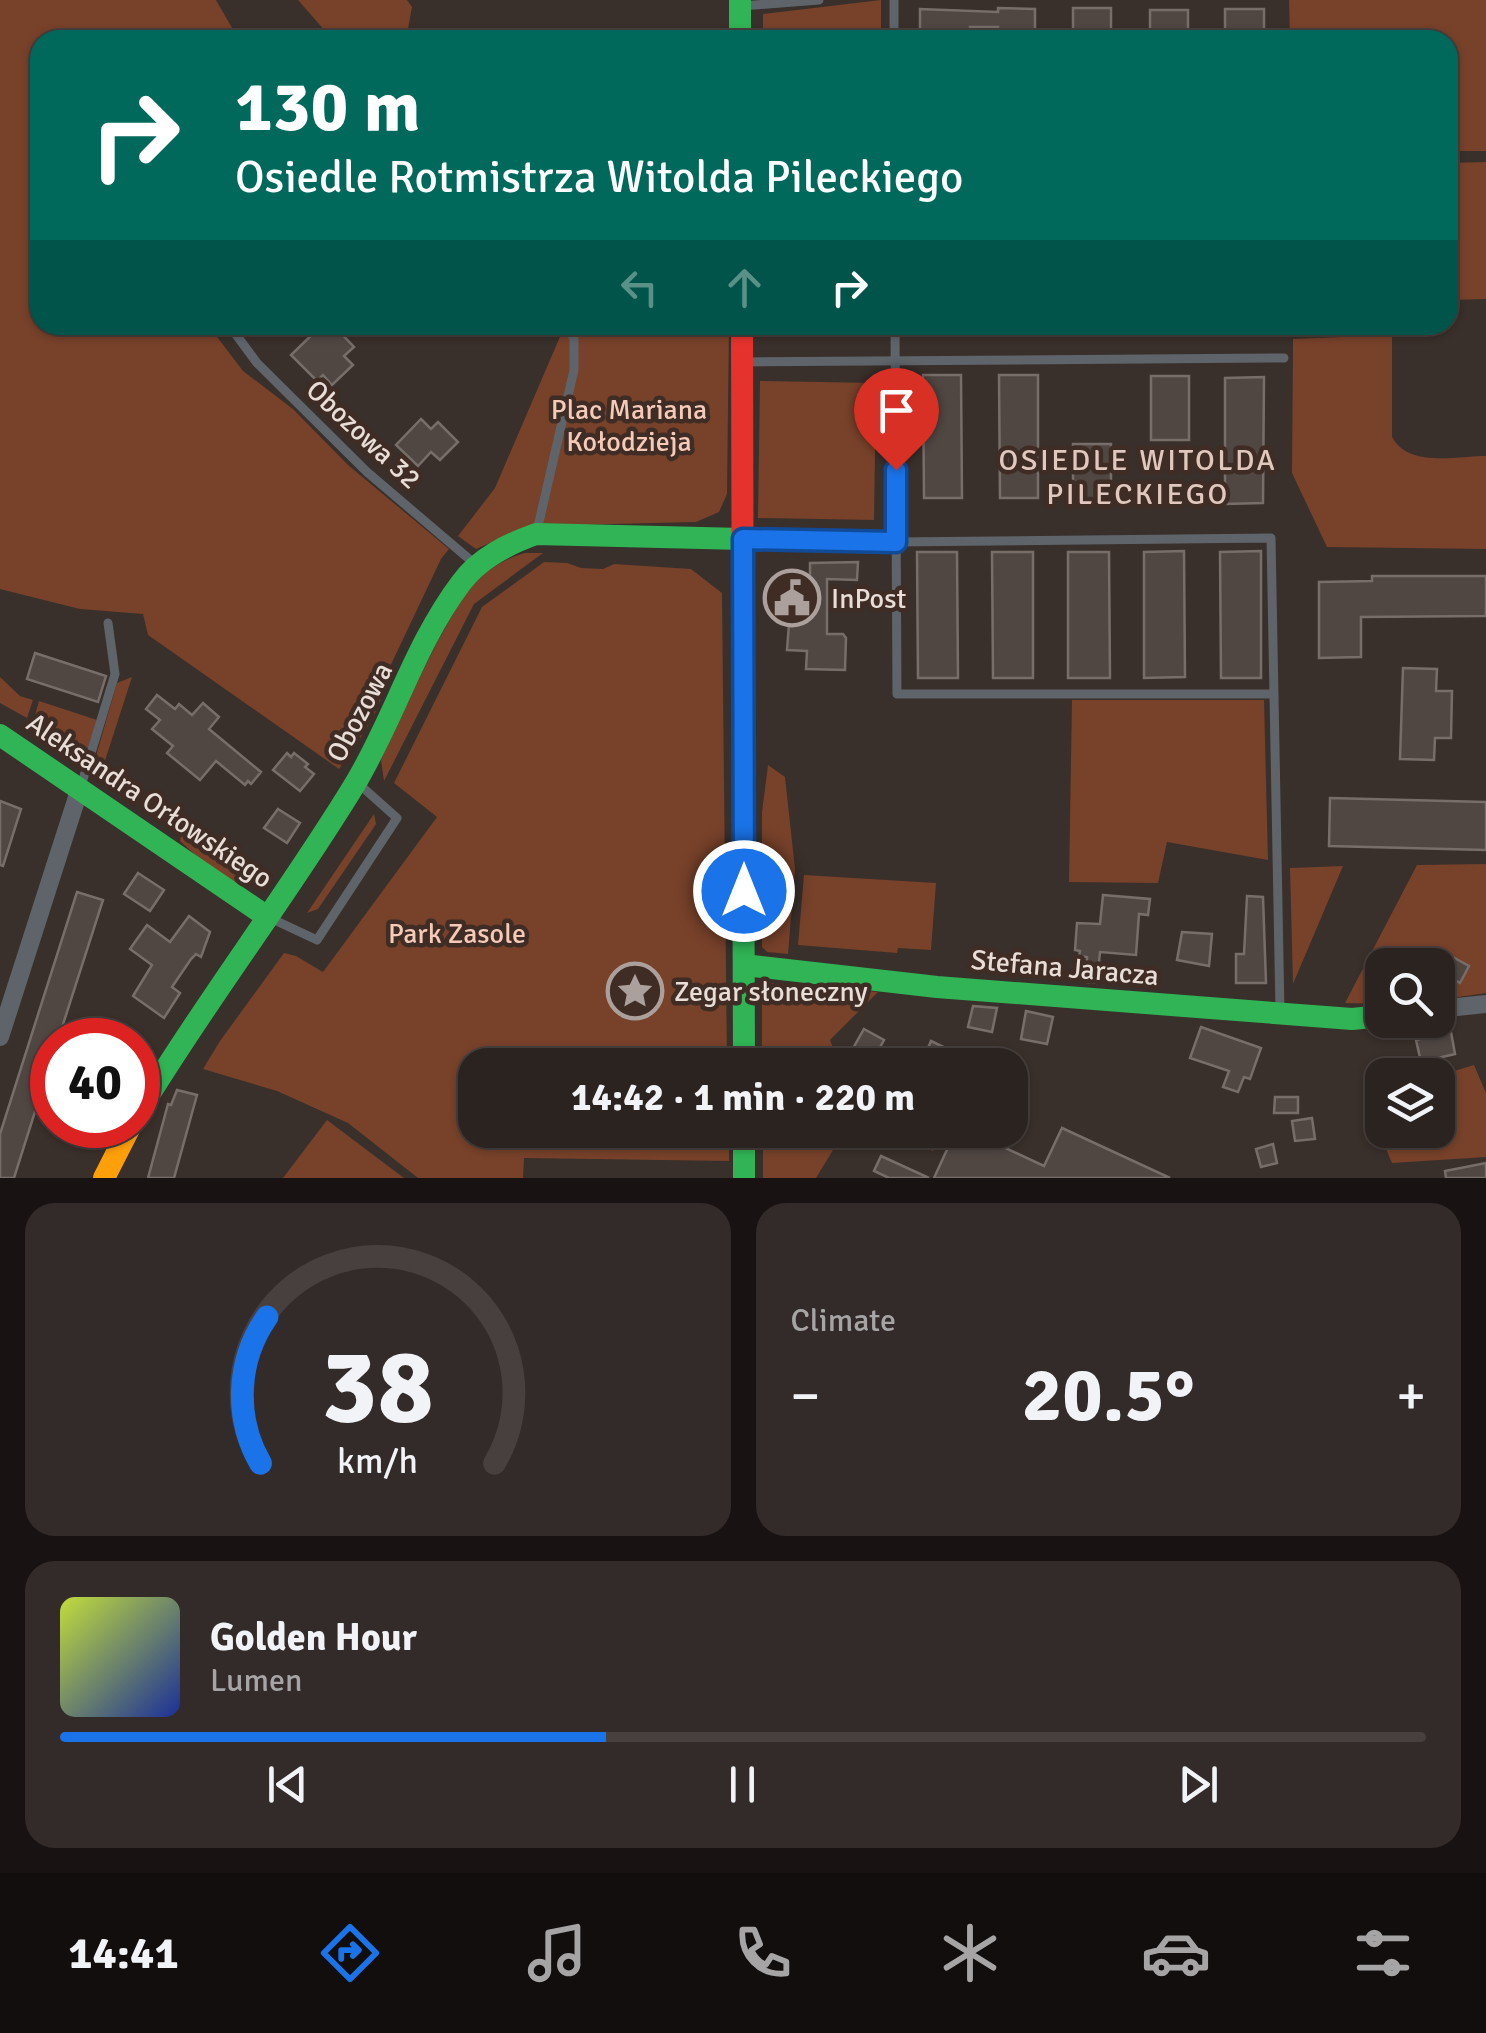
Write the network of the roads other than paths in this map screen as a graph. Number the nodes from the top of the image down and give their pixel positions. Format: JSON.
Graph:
{"nodes":[{"id":1,"x":818,"y":0,"type":"edge"},
{"id":2,"x":894,"y":0,"type":"edge"},
{"id":3,"x":740,"y":3,"type":"edge"},
{"id":4,"x":740,"y":30,"type":"edge"},
{"id":5,"x":894,"y":30,"type":"edge"},
{"id":6,"x":237,"y":335,"type":"edge"},
{"id":7,"x":572,"y":335,"type":"edge"},
{"id":8,"x":742,"y":335,"type":"edge"},
{"id":9,"x":895,"y":335,"type":"edge"},
{"id":10,"x":1284,"y":358,"type":"dead end"},
{"id":11,"x":895,"y":361,"type":"junction"},
{"id":12,"x":742,"y":362,"type":"junction"},
{"id":13,"x":536,"y":534,"type":"junction"},
{"id":14,"x":743,"y":539,"type":"junction"},
{"id":15,"x":896,"y":542,"type":"junction"},
{"id":16,"x":478,"y":566,"type":"junction"},
{"id":17,"x":108,"y":623,"type":"dead end"},
{"id":18,"x":1272,"y":694,"type":"junction"},
{"id":19,"x":0,"y":734,"type":"edge"},
{"id":20,"x":356,"y":782,"type":"junction"},
{"id":21,"x":80,"y":788,"type":"junction"},
{"id":22,"x":266,"y":916,"type":"junction"},
{"id":23,"x":744,"y":965,"type":"junction"},
{"id":24,"x":1486,"y":1004,"type":"edge"},
{"id":25,"x":1455,"y":1007,"type":"edge"},
{"id":26,"x":1280,"y":1014,"type":"junction"},
{"id":27,"x":1365,"y":1018,"type":"edge"},
{"id":28,"x":0,"y":1037,"type":"edge"},
{"id":29,"x":744,"y":1048,"type":"edge"},
{"id":30,"x":160,"y":1076,"type":"edge"},
{"id":31,"x":119,"y":1148,"type":"edge"},
{"id":32,"x":744,"y":1148,"type":"edge"},
{"id":33,"x":104,"y":1178,"type":"edge"},
{"id":34,"x":744,"y":1178,"type":"edge"}],
"edges":[{"from":1,"to":3,"type":"lane"},
{"from":2,"to":5,"type":"lane"},
{"from":3,"to":4,"type":"street"},
{"from":6,"to":16,"type":"lane","name":"Obozowa 32"},
{"from":7,"to":13,"type":"lane"},
{"from":8,"to":12,"type":"street"},
{"from":9,"to":11,"type":"lane"},
{"from":10,"to":11,"type":"lane"},
{"from":11,"to":12,"type":"lane"},
{"from":11,"to":15,"type":"lane"},
{"from":12,"to":14,"type":"street"},
{"from":13,"to":14,"type":"street","name":"Obozowa"},
{"from":13,"to":16,"type":"street","name":"Obozowa"},
{"from":14,"to":15,"type":"lane"},
{"from":14,"to":23,"type":"street"},
{"from":15,"to":18,"type":"lane"},
{"from":15,"to":18,"type":"lane"},
{"from":16,"to":20,"type":"street","name":"Obozowa"},
{"from":17,"to":21,"type":"lane"},
{"from":18,"to":26,"type":"lane"},
{"from":19,"to":21,"type":"street","name":"Aleksandra Orłowskiego"},
{"from":20,"to":22,"type":"street","name":"Obozowa"},
{"from":20,"to":22,"type":"lane"},
{"from":21,"to":22,"type":"street","name":"Aleksandra Orłowskiego"},
{"from":21,"to":28,"type":"street"},
{"from":22,"to":30,"type":"street","name":"Obozowa"},
{"from":23,"to":26,"type":"street","name":"Stefana Jaracza"},
{"from":23,"to":29,"type":"street"},
{"from":24,"to":25,"type":"street"},
{"from":26,"to":27,"type":"street","name":"Stefana Jaracza"},
{"from":31,"to":33,"type":"street"},
{"from":32,"to":34,"type":"street"}]}
